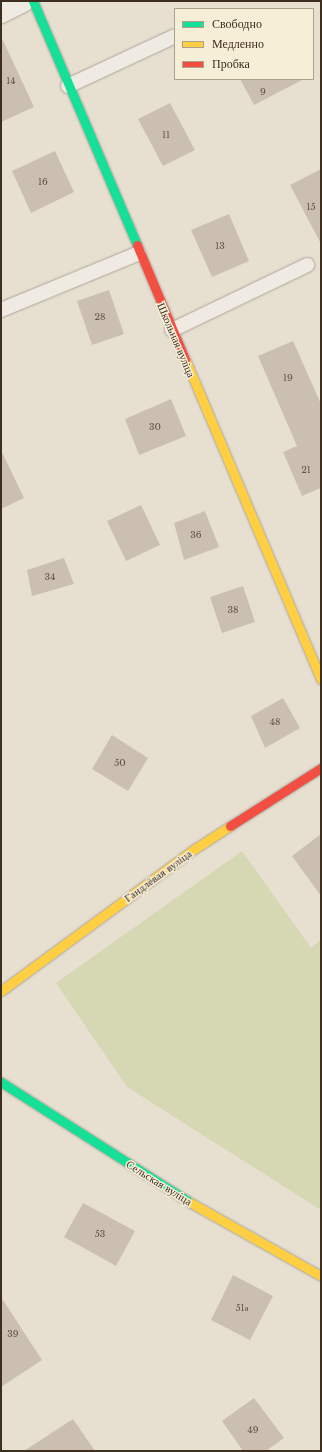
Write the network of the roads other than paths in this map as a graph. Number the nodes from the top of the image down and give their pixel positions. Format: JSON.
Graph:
{"nodes":[{"id":1,"x":24,"y":1,"type":"edge"},
{"id":2,"x":33,"y":1,"type":"edge"},
{"id":3,"x":1,"y":12,"type":"edge"},
{"id":4,"x":174,"y":36,"type":"edge"},
{"id":5,"x":68,"y":86,"type":"junction"},
{"id":6,"x":139,"y":253,"type":"junction"},
{"id":7,"x":307,"y":265,"type":"dead end"},
{"id":8,"x":1,"y":310,"type":"edge"},
{"id":9,"x":172,"y":330,"type":"junction"},
{"id":10,"x":321,"y":679,"type":"edge"},
{"id":11,"x":321,"y":768,"type":"edge"},
{"id":12,"x":1,"y":991,"type":"edge"},
{"id":13,"x":1,"y":1082,"type":"edge"},
{"id":14,"x":321,"y":1276,"type":"edge"}],
"edges":[{"from":1,"to":3,"type":"street"},
{"from":2,"to":5,"type":"street","name":"Школьная вуліца"},
{"from":4,"to":5,"type":"lane"},
{"from":5,"to":6,"type":"street","name":"Школьная вуліца"},
{"from":6,"to":8,"type":"lane"},
{"from":6,"to":9,"type":"street","name":"Школьная вуліца"},
{"from":7,"to":9,"type":"lane"},
{"from":9,"to":10,"type":"street","name":"Школьная вуліца"},
{"from":11,"to":12,"type":"street","name":"Гандлёвая вуліца"},
{"from":13,"to":14,"type":"street","name":"Сельская вуліца"}]}
